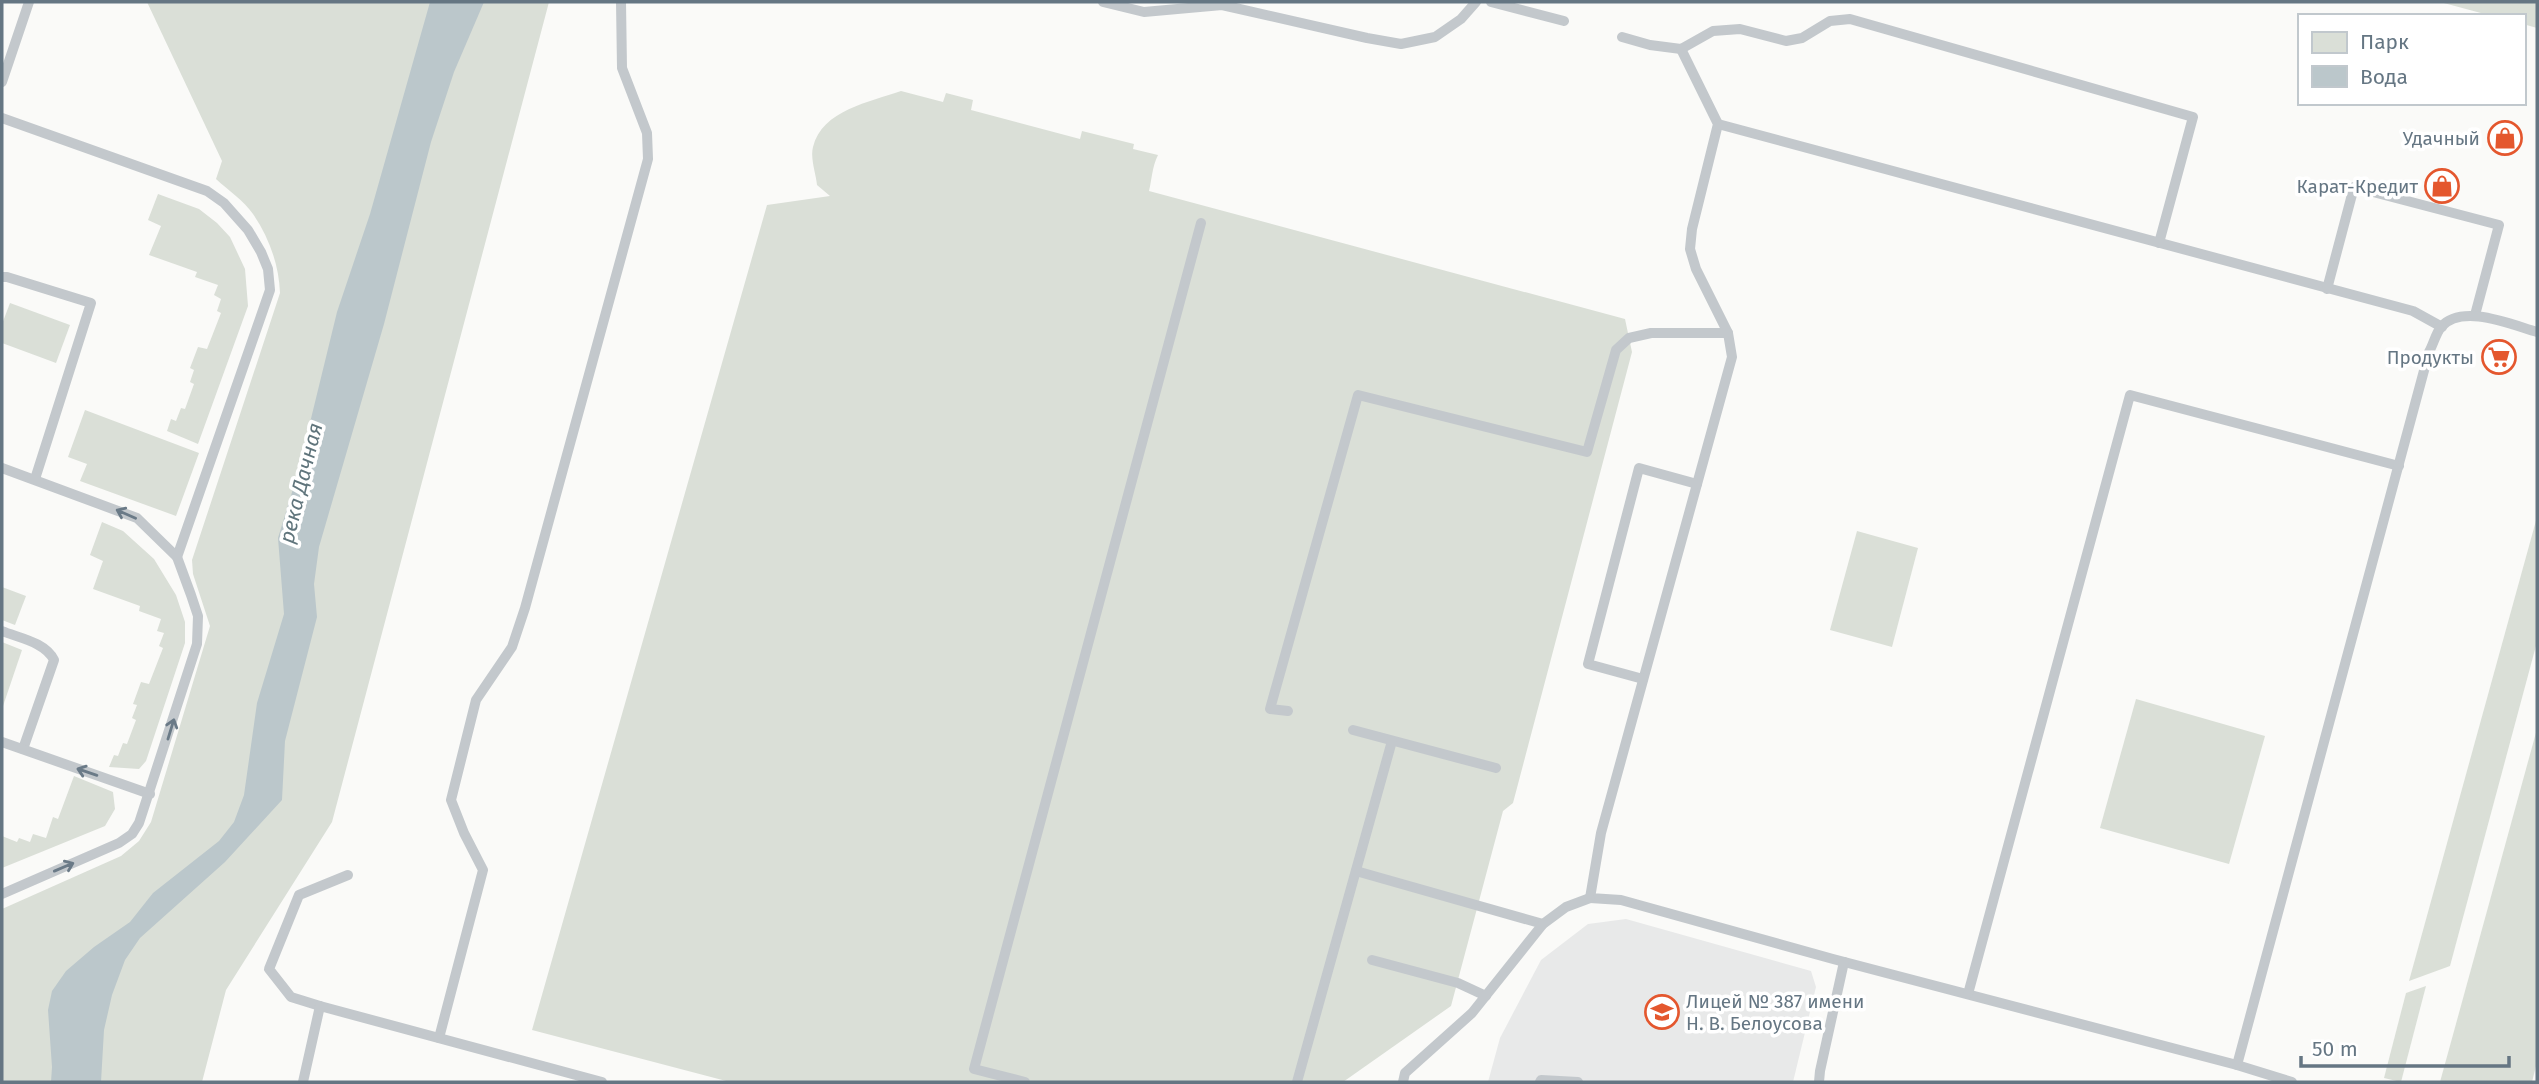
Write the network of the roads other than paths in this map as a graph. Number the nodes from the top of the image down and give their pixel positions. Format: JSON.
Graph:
{"nodes":[{"id":1,"x":29,"y":2,"type":"edge"},
{"id":2,"x":621,"y":2,"type":"edge"},
{"id":3,"x":1103,"y":2,"type":"edge"},
{"id":4,"x":1476,"y":2,"type":"edge"},
{"id":5,"x":1491,"y":2,"type":"edge"},
{"id":6,"x":1564,"y":21,"type":"dead end"},
{"id":7,"x":1622,"y":37,"type":"dead end"},
{"id":8,"x":1681,"y":49,"type":"junction"},
{"id":9,"x":2,"y":82,"type":"edge"},
{"id":10,"x":2,"y":118,"type":"edge"},
{"id":11,"x":1718,"y":124,"type":"junction"},
{"id":12,"x":1201,"y":223,"type":"dead end"},
{"id":13,"x":2159,"y":243,"type":"junction"},
{"id":14,"x":2,"y":277,"type":"edge"},
{"id":15,"x":2327,"y":289,"type":"junction"},
{"id":16,"x":2475,"y":315,"type":"junction"},
{"id":17,"x":2442,"y":327,"type":"junction"},
{"id":18,"x":2537,"y":332,"type":"edge"},
{"id":19,"x":1728,"y":333,"type":"junction"},
{"id":20,"x":2399,"y":466,"type":"junction"},
{"id":21,"x":2,"y":468,"type":"edge"},
{"id":22,"x":34,"y":479,"type":"junction"},
{"id":23,"x":1697,"y":484,"type":"junction"},
{"id":24,"x":177,"y":557,"type":"junction"},
{"id":25,"x":2,"y":631,"type":"edge"},
{"id":26,"x":1643,"y":679,"type":"junction"},
{"id":27,"x":1288,"y":711,"type":"dead end"},
{"id":28,"x":1353,"y":730,"type":"dead end"},
{"id":29,"x":1392,"y":741,"type":"junction"},
{"id":30,"x":2,"y":742,"type":"edge"},
{"id":31,"x":23,"y":749,"type":"junction"},
{"id":32,"x":1496,"y":768,"type":"dead end"},
{"id":33,"x":150,"y":794,"type":"junction"},
{"id":34,"x":1356,"y":871,"type":"junction"},
{"id":35,"x":348,"y":875,"type":"dead end"},
{"id":36,"x":2,"y":894,"type":"edge"},
{"id":37,"x":1590,"y":898,"type":"junction"},
{"id":38,"x":1543,"y":924,"type":"junction"},
{"id":39,"x":1372,"y":960,"type":"dead end"},
{"id":40,"x":1844,"y":962,"type":"junction"},
{"id":41,"x":1968,"y":994,"type":"junction"},
{"id":42,"x":1486,"y":996,"type":"junction"},
{"id":43,"x":320,"y":1006,"type":"junction"},
{"id":44,"x":439,"y":1038,"type":"junction"},
{"id":45,"x":2237,"y":1065,"type":"junction"},
{"id":46,"x":1404,"y":1078,"type":"edge"},
{"id":47,"x":303,"y":1082,"type":"edge"},
{"id":48,"x":601,"y":1082,"type":"edge"},
{"id":49,"x":1025,"y":1082,"type":"edge"},
{"id":50,"x":1297,"y":1082,"type":"edge"},
{"id":51,"x":1395,"y":1082,"type":"edge"},
{"id":52,"x":1540,"y":1082,"type":"edge"},
{"id":53,"x":1578,"y":1082,"type":"edge"},
{"id":54,"x":1819,"y":1082,"type":"edge"},
{"id":55,"x":2292,"y":1082,"type":"edge"}],
"edges":[{"from":1,"to":9,"type":"lane"},
{"from":2,"to":44,"type":"lane"},
{"from":3,"to":4,"type":"lane"},
{"from":5,"to":6,"type":"lane"},
{"from":7,"to":8,"type":"lane"},
{"from":8,"to":11,"type":"lane"},
{"from":8,"to":13,"type":"lane"},
{"from":10,"to":24,"type":"lane"},
{"from":11,"to":13,"type":"lane"},
{"from":11,"to":19,"type":"lane"},
{"from":12,"to":49,"type":"lane"},
{"from":13,"to":15,"type":"lane"},
{"from":14,"to":22,"type":"lane"},
{"from":15,"to":16,"type":"lane"},
{"from":15,"to":17,"type":"lane"},
{"from":16,"to":17,"type":"lane"},
{"from":16,"to":18,"type":"lane"},
{"from":17,"to":20,"type":"lane"},
{"from":19,"to":23,"type":"lane"},
{"from":19,"to":27,"type":"lane"},
{"from":20,"to":41,"type":"lane"},
{"from":20,"to":45,"type":"lane"},
{"from":21,"to":22,"type":"lane"},
{"from":24,"to":22,"type":"lane","one_way":true},
{"from":23,"to":26,"type":"lane"},
{"from":23,"to":26,"type":"lane"},
{"from":33,"to":24,"type":"lane","one_way":true},
{"from":25,"to":31,"type":"lane"},
{"from":26,"to":37,"type":"lane"},
{"from":28,"to":29,"type":"lane"},
{"from":29,"to":32,"type":"lane"},
{"from":29,"to":34,"type":"lane"},
{"from":30,"to":31,"type":"lane"},
{"from":33,"to":31,"type":"lane","one_way":true},
{"from":36,"to":33,"type":"lane","one_way":true},
{"from":34,"to":38,"type":"lane"},
{"from":34,"to":50,"type":"lane"},
{"from":35,"to":43,"type":"lane"},
{"from":37,"to":38,"type":"lane"},
{"from":37,"to":40,"type":"lane"},
{"from":38,"to":42,"type":"lane"},
{"from":39,"to":42,"type":"lane"},
{"from":40,"to":41,"type":"lane"},
{"from":40,"to":54,"type":"lane"},
{"from":41,"to":45,"type":"lane"},
{"from":42,"to":46,"type":"lane"},
{"from":43,"to":44,"type":"lane"},
{"from":43,"to":47,"type":"lane"},
{"from":44,"to":48,"type":"lane"},
{"from":45,"to":55,"type":"lane"},
{"from":46,"to":51,"type":"lane"},
{"from":52,"to":53,"type":"lane"}]}
